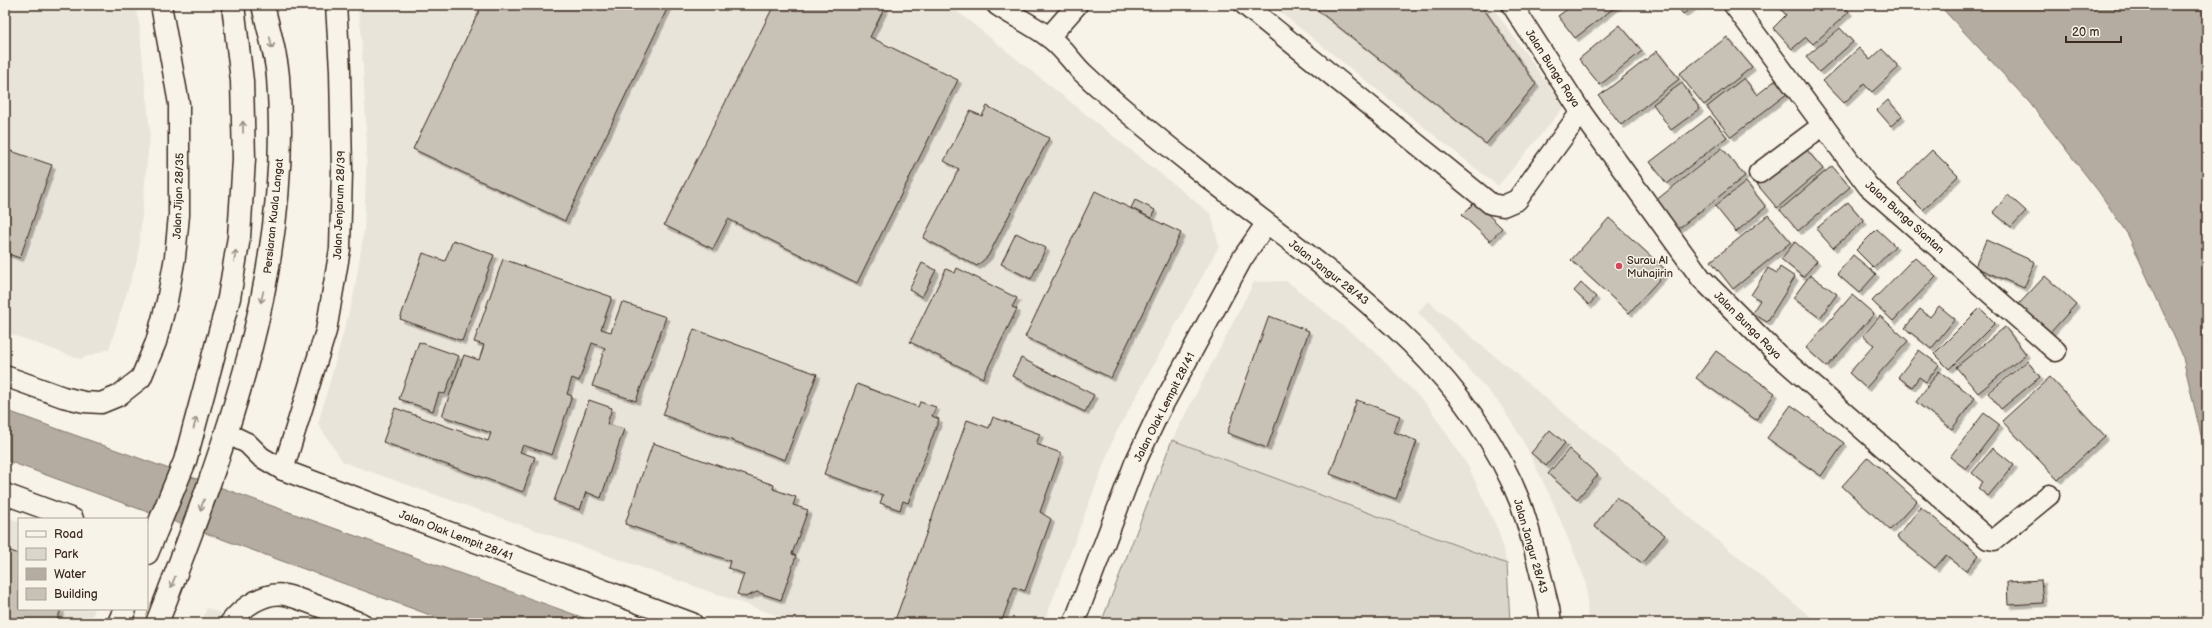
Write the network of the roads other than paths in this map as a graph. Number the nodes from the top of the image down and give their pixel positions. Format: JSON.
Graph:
{"nodes":[{"id":1,"x":161,"y":5,"type":"edge"},
{"id":2,"x":233,"y":5,"type":"edge"},
{"id":3,"x":263,"y":5,"type":"edge"},
{"id":4,"x":336,"y":5,"type":"edge"},
{"id":5,"x":997,"y":5,"type":"edge"},
{"id":6,"x":1077,"y":5,"type":"edge"},
{"id":7,"x":1245,"y":5,"type":"edge"},
{"id":8,"x":1512,"y":5,"type":"edge"},
{"id":9,"x":1734,"y":5,"type":"edge"},
{"id":10,"x":1049,"y":37,"type":"junction"},
{"id":11,"x":1582,"y":112,"type":"junction"},
{"id":12,"x":1823,"y":125,"type":"junction"},
{"id":13,"x":1759,"y":173,"type":"dead end"},
{"id":14,"x":1266,"y":224,"type":"junction"},
{"id":15,"x":2056,"y":351,"type":"dead end"},
{"id":16,"x":5,"y":376,"type":"edge"},
{"id":17,"x":228,"y":434,"type":"junction"},
{"id":18,"x":283,"y":470,"type":"junction"},
{"id":19,"x":5,"y":494,"type":"edge"},
{"id":20,"x":2049,"y":495,"type":"dead end"},
{"id":21,"x":70,"y":518,"type":"edge"},
{"id":22,"x":150,"y":544,"type":"edge"},
{"id":23,"x":125,"y":610,"type":"edge"},
{"id":24,"x":119,"y":623,"type":"edge"},
{"id":25,"x":157,"y":623,"type":"edge"},
{"id":26,"x":230,"y":623,"type":"edge"},
{"id":27,"x":361,"y":623,"type":"edge"},
{"id":28,"x":692,"y":623,"type":"edge"},
{"id":29,"x":1074,"y":623,"type":"edge"},
{"id":30,"x":1551,"y":623,"type":"edge"}],
"edges":[{"from":1,"to":16,"type":"street","name":"Jalan Jijan 28/35"},
{"from":22,"to":2,"type":"main road","one_way":true},
{"from":3,"to":17,"type":"main road","name":"Persiaran Kuala Langat","one_way":true},
{"from":4,"to":18,"type":"street","name":"Jalan Jenjarum 28/39"},
{"from":5,"to":10,"type":"street","name":"Jalan Jangur 28/43"},
{"from":6,"to":10,"type":"street"},
{"from":7,"to":11,"type":"street"},
{"from":8,"to":11,"type":"street","name":"Jalan Bunga Raya"},
{"from":9,"to":12,"type":"street","name":"Jalan Bunga Siantan"},
{"from":10,"to":14,"type":"street","name":"Jalan Jangur 28/43"},
{"from":11,"to":20,"type":"street","name":"Jalan Bunga Raya"},
{"from":12,"to":13,"type":"street"},
{"from":12,"to":15,"type":"street","name":"Jalan Bunga Siantan"},
{"from":14,"to":29,"type":"street","name":"Jalan Olak Lempit 28/41"},
{"from":14,"to":30,"type":"street","name":"Jalan Jangur 28/43"},
{"from":17,"to":18,"type":"street","name":"Jalan Olak Lempit 28/41"},
{"from":17,"to":25,"type":"main road","name":"Persiaran Kuala Langat","one_way":true},
{"from":18,"to":28,"type":"street","name":"Jalan Olak Lempit 28/41"},
{"from":19,"to":21,"type":"street"},
{"from":23,"to":24,"type":"main road"},
{"from":26,"to":27,"type":"street"}]}
